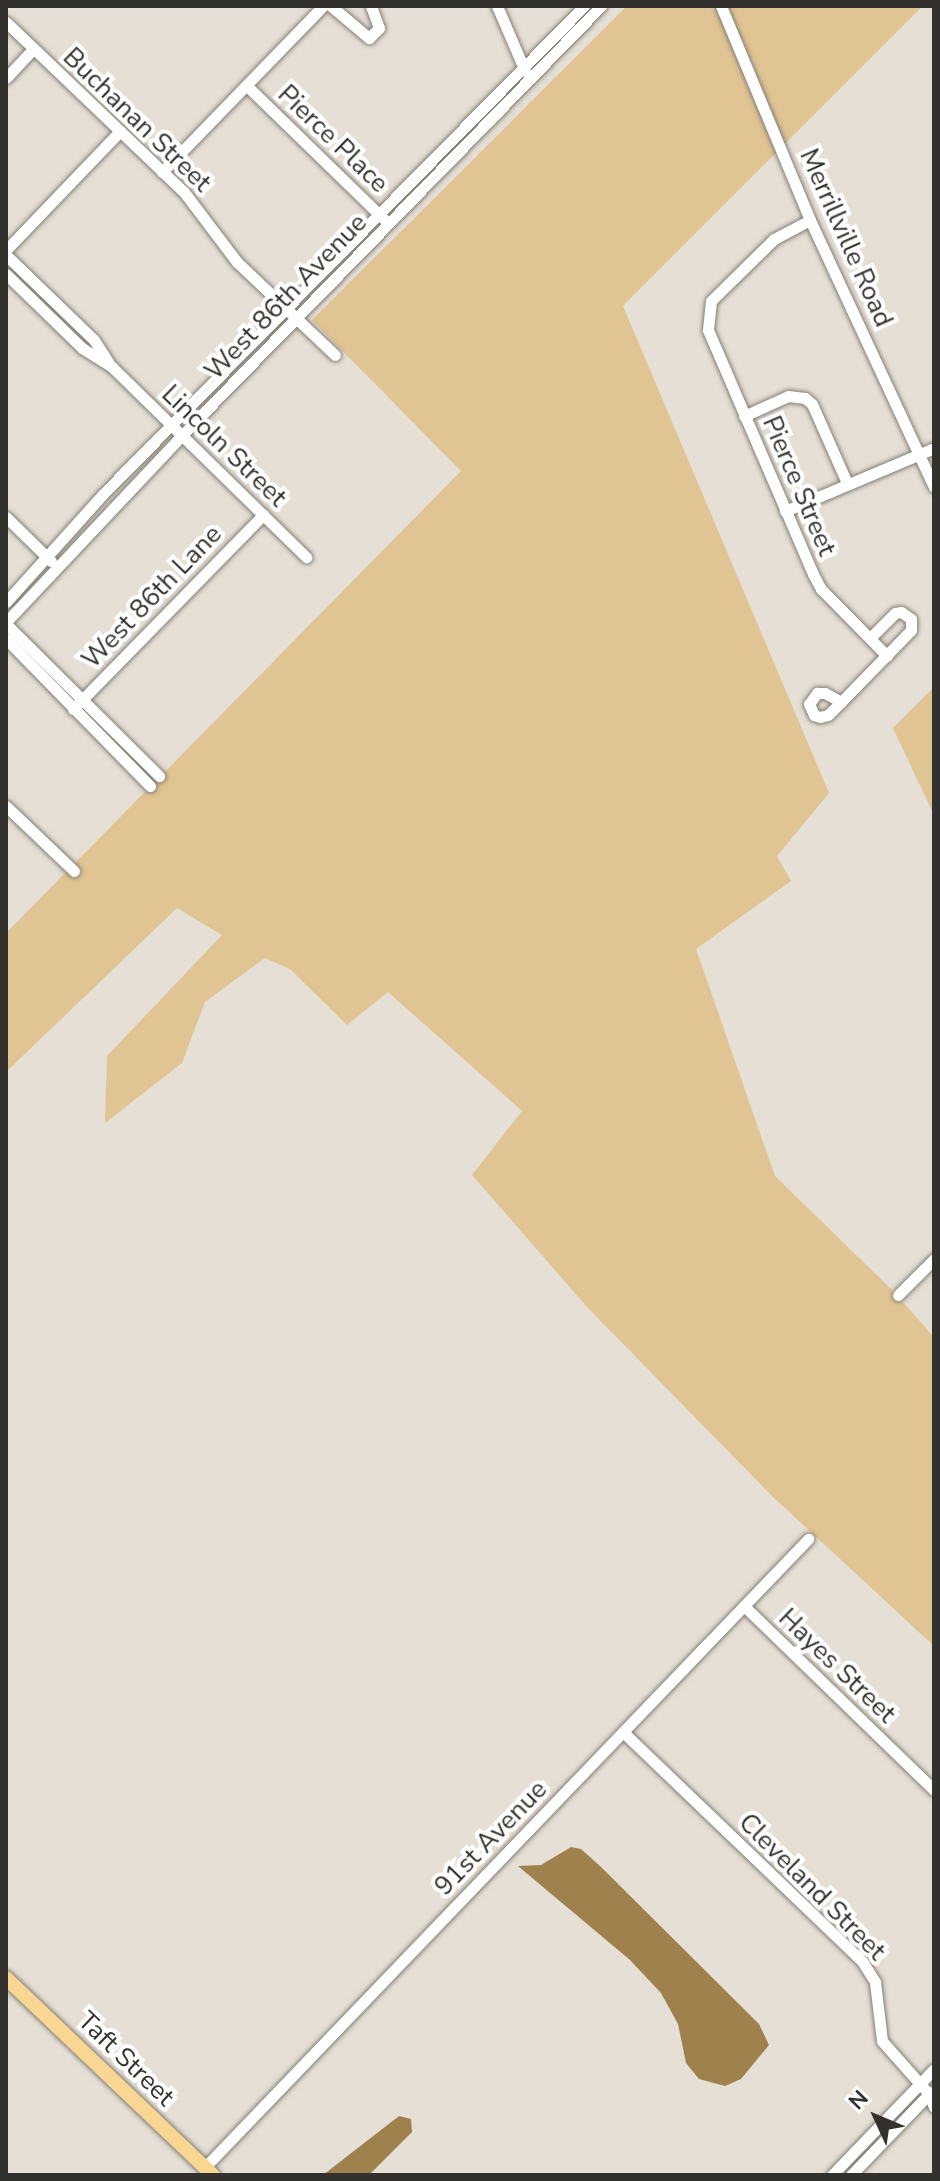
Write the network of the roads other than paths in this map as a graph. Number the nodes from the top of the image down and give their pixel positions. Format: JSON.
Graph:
{"nodes":[{"id":1,"x":323,"y":6,"type":"edge"},
{"id":2,"x":331,"y":6,"type":"edge"},
{"id":3,"x":371,"y":6,"type":"edge"},
{"id":4,"x":497,"y":6,"type":"edge"},
{"id":5,"x":584,"y":6,"type":"edge"},
{"id":6,"x":601,"y":6,"type":"edge"},
{"id":7,"x":721,"y":6,"type":"edge"},
{"id":8,"x":6,"y":22,"type":"edge"},
{"id":9,"x":33,"y":49,"type":"junction"},
{"id":10,"x":524,"y":67,"type":"junction"},
{"id":11,"x":6,"y":78,"type":"edge"},
{"id":12,"x":529,"y":80,"type":"junction"},
{"id":13,"x":247,"y":86,"type":"junction"},
{"id":14,"x":120,"y":131,"type":"junction"},
{"id":15,"x":162,"y":172,"type":"junction"},
{"id":16,"x":384,"y":219,"type":"junction"},
{"id":17,"x":810,"y":220,"type":"junction"},
{"id":18,"x":6,"y":252,"type":"edge"},
{"id":19,"x":6,"y":274,"type":"edge"},
{"id":20,"x":291,"y":314,"type":"junction"},
{"id":21,"x":335,"y":355,"type":"dead end"},
{"id":22,"x":112,"y":367,"type":"junction"},
{"id":23,"x":744,"y":416,"type":"junction"},
{"id":24,"x":171,"y":425,"type":"junction"},
{"id":25,"x":182,"y":435,"type":"junction"},
{"id":26,"x":934,"y":448,"type":"edge"},
{"id":27,"x":920,"y":454,"type":"junction"},
{"id":28,"x":847,"y":483,"type":"junction"},
{"id":29,"x":934,"y":487,"type":"edge"},
{"id":30,"x":785,"y":511,"type":"junction"},
{"id":31,"x":263,"y":515,"type":"junction"},
{"id":32,"x":6,"y":517,"type":"edge"},
{"id":33,"x":306,"y":557,"type":"dead end"},
{"id":34,"x":52,"y":562,"type":"junction"},
{"id":35,"x":6,"y":602,"type":"edge"},
{"id":36,"x":6,"y":623,"type":"edge"},
{"id":37,"x":870,"y":638,"type":"junction"},
{"id":38,"x":6,"y":639,"type":"edge"},
{"id":39,"x":887,"y":656,"type":"junction"},
{"id":40,"x":841,"y":702,"type":"dead end"},
{"id":41,"x":77,"y":705,"type":"junction"},
{"id":42,"x":159,"y":776,"type":"dead end"},
{"id":43,"x":150,"y":786,"type":"dead end"},
{"id":44,"x":6,"y":806,"type":"edge"},
{"id":45,"x":74,"y":871,"type":"dead end"},
{"id":46,"x":934,"y":1259,"type":"edge"},
{"id":47,"x":898,"y":1295,"type":"dead end"},
{"id":48,"x":808,"y":1539,"type":"dead end"},
{"id":49,"x":744,"y":1606,"type":"junction"},
{"id":50,"x":623,"y":1732,"type":"junction"},
{"id":51,"x":934,"y":1790,"type":"edge"},
{"id":52,"x":6,"y":1978,"type":"edge"},
{"id":53,"x":934,"y":2069,"type":"edge"},
{"id":54,"x":920,"y":2084,"type":"junction"},
{"id":55,"x":932,"y":2093,"type":"edge"},
{"id":56,"x":934,"y":2107,"type":"edge"},
{"id":57,"x":209,"y":2171,"type":"edge"},
{"id":58,"x":832,"y":2175,"type":"edge"},
{"id":59,"x":851,"y":2175,"type":"edge"}],
"edges":[{"from":1,"to":13,"type":"street"},
{"from":2,"to":3,"type":"street"},
{"from":4,"to":10,"type":"street"},
{"from":5,"to":10,"type":"street","name":"West 86th Avenue"},
{"from":6,"to":12,"type":"street","name":"West 86th Avenue"},
{"from":7,"to":17,"type":"street","name":"Merrillville Road"},
{"from":8,"to":9,"type":"street","name":"Buchanan Street"},
{"from":9,"to":11,"type":"street"},
{"from":9,"to":14,"type":"street","name":"Buchanan Street"},
{"from":10,"to":12,"type":"street"},
{"from":10,"to":16,"type":"street","name":"West 86th Avenue"},
{"from":12,"to":16,"type":"street","name":"West 86th Avenue"},
{"from":13,"to":15,"type":"street"},
{"from":13,"to":16,"type":"street","name":"Pierce Place"},
{"from":14,"to":15,"type":"street","name":"Buchanan Street"},
{"from":14,"to":18,"type":"street"},
{"from":15,"to":20,"type":"street","name":"Buchanan Street"},
{"from":16,"to":20,"type":"street","name":"West 86th Avenue"},
{"from":17,"to":23,"type":"street","name":"Pierce Street"},
{"from":17,"to":27,"type":"street","name":"Merrillville Road"},
{"from":18,"to":22,"type":"street","name":"Lincoln Street"},
{"from":19,"to":22,"type":"street","name":"Lincoln Street"},
{"from":20,"to":21,"type":"street","name":"Buchanan Street"},
{"from":20,"to":24,"type":"street","name":"West 86th Avenue"},
{"from":20,"to":25,"type":"street","name":"West 86th Avenue"},
{"from":22,"to":24,"type":"street","name":"Lincoln Street"},
{"from":23,"to":28,"type":"street"},
{"from":23,"to":30,"type":"street","name":"Pierce Street"},
{"from":24,"to":25,"type":"street","name":"Lincoln Street"},
{"from":24,"to":34,"type":"street","name":"West 86th Avenue"},
{"from":25,"to":31,"type":"street","name":"Lincoln Street"},
{"from":25,"to":34,"type":"street","name":"West 86th Avenue"},
{"from":26,"to":27,"type":"street"},
{"from":27,"to":28,"type":"street"},
{"from":27,"to":29,"type":"street","name":"Merrillville Road"},
{"from":28,"to":30,"type":"street"},
{"from":30,"to":37,"type":"street","name":"Pierce Street"},
{"from":31,"to":33,"type":"street","name":"Lincoln Street"},
{"from":31,"to":41,"type":"street","name":"West 86th Lane"},
{"from":32,"to":34,"type":"street"},
{"from":34,"to":35,"type":"street","name":"West 86th Avenue"},
{"from":34,"to":36,"type":"street","name":"West 86th Avenue"},
{"from":36,"to":41,"type":"street"},
{"from":37,"to":39,"type":"street","name":"Pierce Street"},
{"from":37,"to":39,"type":"street"},
{"from":38,"to":41,"type":"street"},
{"from":39,"to":40,"type":"street"},
{"from":41,"to":42,"type":"street"},
{"from":41,"to":43,"type":"street"},
{"from":44,"to":45,"type":"street"},
{"from":46,"to":47,"type":"street"},
{"from":48,"to":49,"type":"street","name":"91st Avenue"},
{"from":49,"to":50,"type":"street","name":"91st Avenue"},
{"from":49,"to":51,"type":"street","name":"Hayes Street"},
{"from":50,"to":54,"type":"street","name":"Cleveland Street"},
{"from":50,"to":57,"type":"street","name":"91st Avenue"},
{"from":52,"to":57,"type":"main road","name":"Taft Street"},
{"from":53,"to":54,"type":"street"},
{"from":54,"to":55,"type":"street","name":"Cleveland Street"},
{"from":54,"to":58,"type":"street"},
{"from":55,"to":56,"type":"street","name":"Cleveland Street"},
{"from":55,"to":59,"type":"street"}]}
